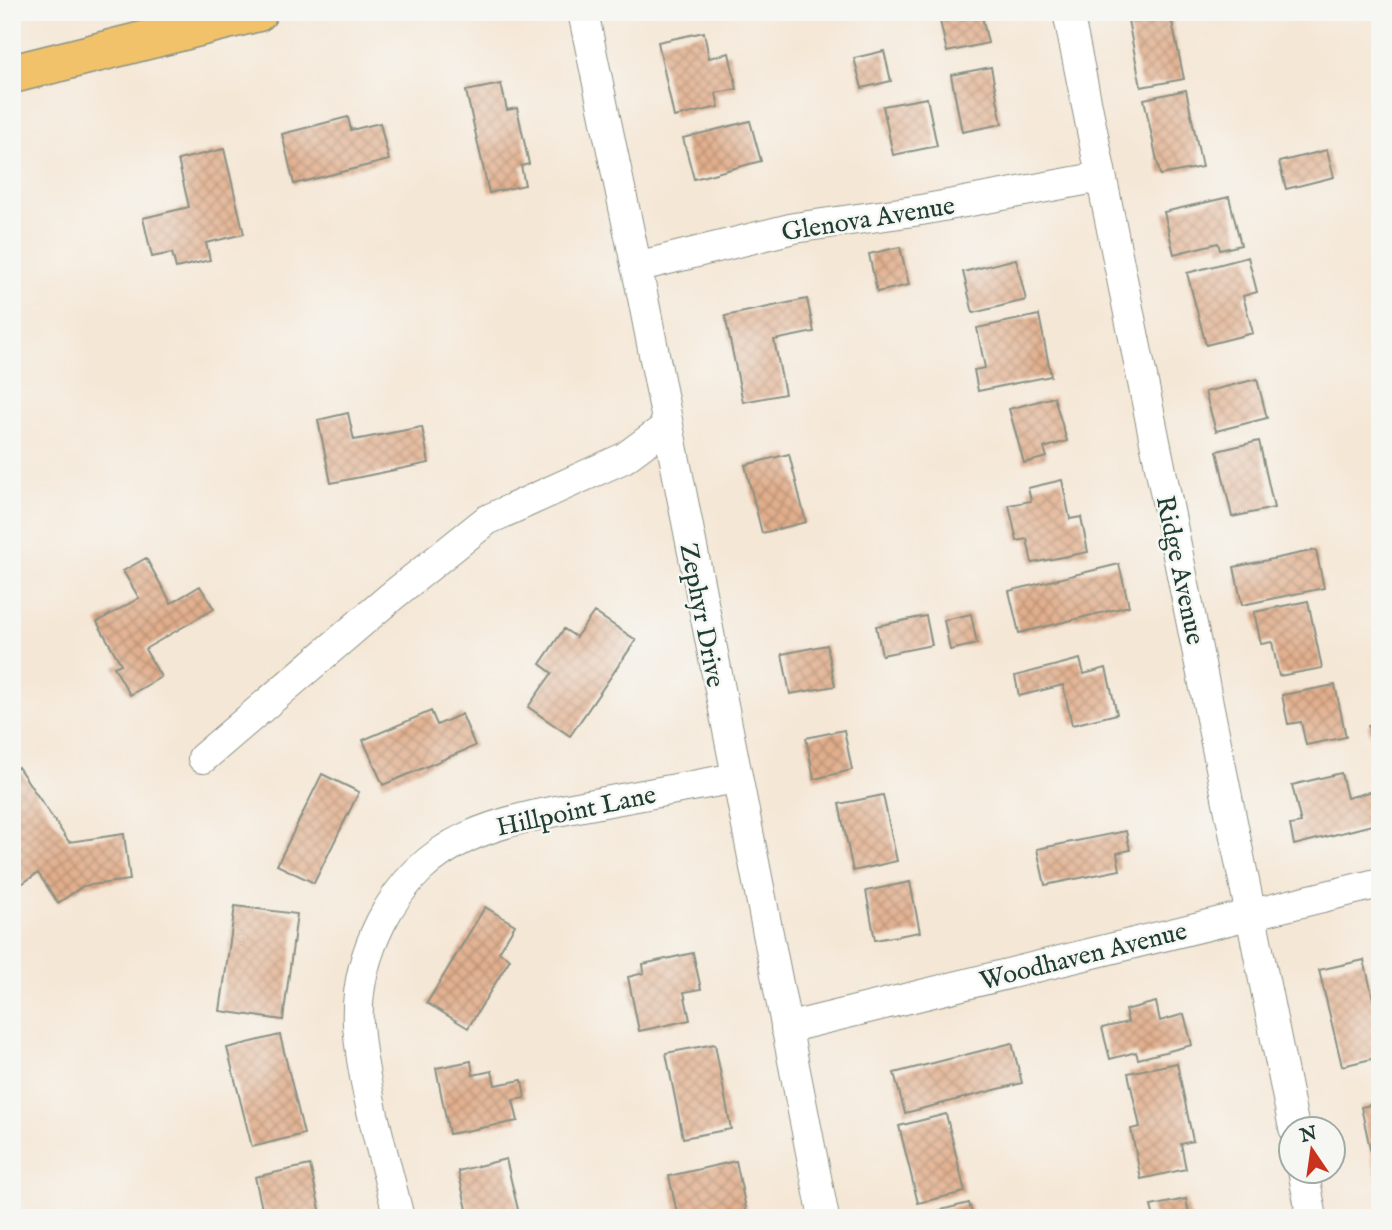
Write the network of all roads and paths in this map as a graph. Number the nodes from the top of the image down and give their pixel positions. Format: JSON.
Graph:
{"nodes":[{"id":1,"x":258,"y":12,"type":"edge"},
{"id":2,"x":583,"y":12,"type":"edge"},
{"id":3,"x":1068,"y":12,"type":"edge"},
{"id":4,"x":218,"y":17,"type":"edge"},
{"id":5,"x":12,"y":74,"type":"edge"},
{"id":6,"x":1101,"y":177,"type":"junction"},
{"id":7,"x":636,"y":267,"type":"junction"},
{"id":8,"x":666,"y":427,"type":"junction"},
{"id":9,"x":203,"y":758,"type":"dead end"},
{"id":10,"x":736,"y":778,"type":"junction"},
{"id":11,"x":1380,"y":883,"type":"edge"},
{"id":12,"x":1251,"y":913,"type":"junction"},
{"id":13,"x":786,"y":1028,"type":"junction"},
{"id":14,"x":1291,"y":1114,"type":"edge"},
{"id":15,"x":1305,"y":1184,"type":"edge"},
{"id":16,"x":398,"y":1218,"type":"edge"},
{"id":17,"x":824,"y":1218,"type":"edge"},
{"id":18,"x":1312,"y":1218,"type":"edge"}],
"edges":[{"from":1,"to":4,"type":"main road"},
{"from":2,"to":7,"type":"street","name":"Zephyr Drive"},
{"from":3,"to":6,"type":"street","name":"Ridge Avenue"},
{"from":4,"to":5,"type":"main road"},
{"from":6,"to":7,"type":"street","name":"Glenova Avenue"},
{"from":6,"to":12,"type":"street","name":"Ridge Avenue"},
{"from":7,"to":8,"type":"street","name":"Zephyr Drive"},
{"from":8,"to":9,"type":"street"},
{"from":8,"to":10,"type":"street","name":"Zephyr Drive"},
{"from":10,"to":13,"type":"street","name":"Zephyr Drive"},
{"from":10,"to":16,"type":"street","name":"Hillpoint Lane"},
{"from":11,"to":12,"type":"street","name":"Woodhaven Avenue"},
{"from":12,"to":13,"type":"street","name":"Woodhaven Avenue"},
{"from":12,"to":14,"type":"street","name":"Ridge Avenue"},
{"from":13,"to":17,"type":"street","name":"Zephyr Drive"},
{"from":15,"to":18,"type":"street"}]}
